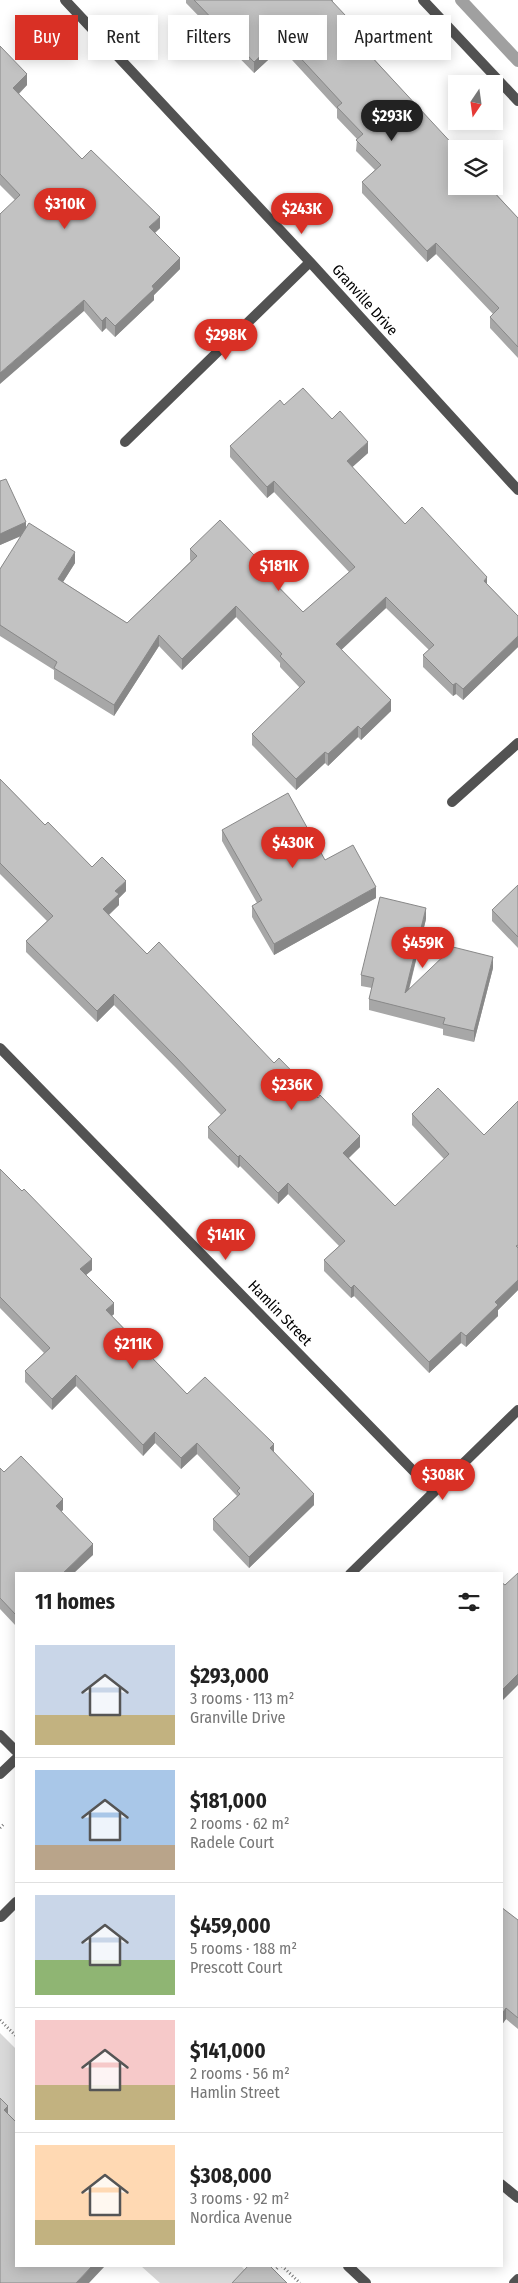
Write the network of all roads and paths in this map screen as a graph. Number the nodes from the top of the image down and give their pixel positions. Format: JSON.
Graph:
{"nodes":[{"id":1,"x":65,"y":0,"type":"edge"},
{"id":2,"x":423,"y":0,"type":"edge"},
{"id":3,"x":518,"y":101,"type":"edge"},
{"id":4,"x":310,"y":262,"type":"junction"},
{"id":5,"x":125,"y":442,"type":"dead end"},
{"id":6,"x":518,"y":490,"type":"edge"},
{"id":7,"x":518,"y":743,"type":"edge"},
{"id":8,"x":452,"y":802,"type":"dead end"},
{"id":9,"x":0,"y":1048,"type":"edge"},
{"id":10,"x":518,"y":1410,"type":"edge"},
{"id":11,"x":434,"y":1492,"type":"junction"},
{"id":12,"x":352,"y":1572,"type":"edge"},
{"id":13,"x":0,"y":1735,"type":"edge"},
{"id":14,"x":15,"y":1750,"type":"edge"},
{"id":15,"x":15,"y":1760,"type":"edge"},
{"id":16,"x":0,"y":1774,"type":"edge"},
{"id":17,"x":4,"y":1824,"type":"dead end"},
{"id":18,"x":0,"y":1828,"type":"edge"},
{"id":19,"x":15,"y":1903,"type":"edge"},
{"id":20,"x":1,"y":1917,"type":"dead end"},
{"id":21,"x":0,"y":2020,"type":"edge"},
{"id":22,"x":15,"y":2035,"type":"edge"},
{"id":23,"x":503,"y":2186,"type":"edge"},
{"id":24,"x":518,"y":2198,"type":"edge"},
{"id":25,"x":280,"y":2267,"type":"edge"},
{"id":26,"x":282,"y":2267,"type":"edge"},
{"id":27,"x":349,"y":2267,"type":"edge"},
{"id":28,"x":268,"y":2277,"type":"edge"},
{"id":29,"x":518,"y":2279,"type":"edge"},
{"id":30,"x":300,"y":2283,"type":"edge"},
{"id":31,"x":366,"y":2283,"type":"edge"},
{"id":32,"x":514,"y":2283,"type":"edge"}],
"edges":[{"from":1,"to":4,"type":"street","name":"Granville Drive"},
{"from":2,"to":3,"type":"street"},
{"from":4,"to":5,"type":"street"},
{"from":4,"to":6,"type":"street","name":"Granville Drive"},
{"from":7,"to":8,"type":"street"},
{"from":9,"to":11,"type":"street","name":"Hamlin Street"},
{"from":10,"to":11,"type":"street"},
{"from":11,"to":12,"type":"street"},
{"from":13,"to":14,"type":"street"},
{"from":15,"to":16,"type":"street"},
{"from":17,"to":18,"type":"path"},
{"from":19,"to":20,"type":"street"},
{"from":21,"to":22,"type":"path"},
{"from":23,"to":24,"type":"street"},
{"from":25,"to":28,"type":"path"},
{"from":26,"to":30,"type":"path"},
{"from":27,"to":31,"type":"street"},
{"from":29,"to":32,"type":"street"}]}
